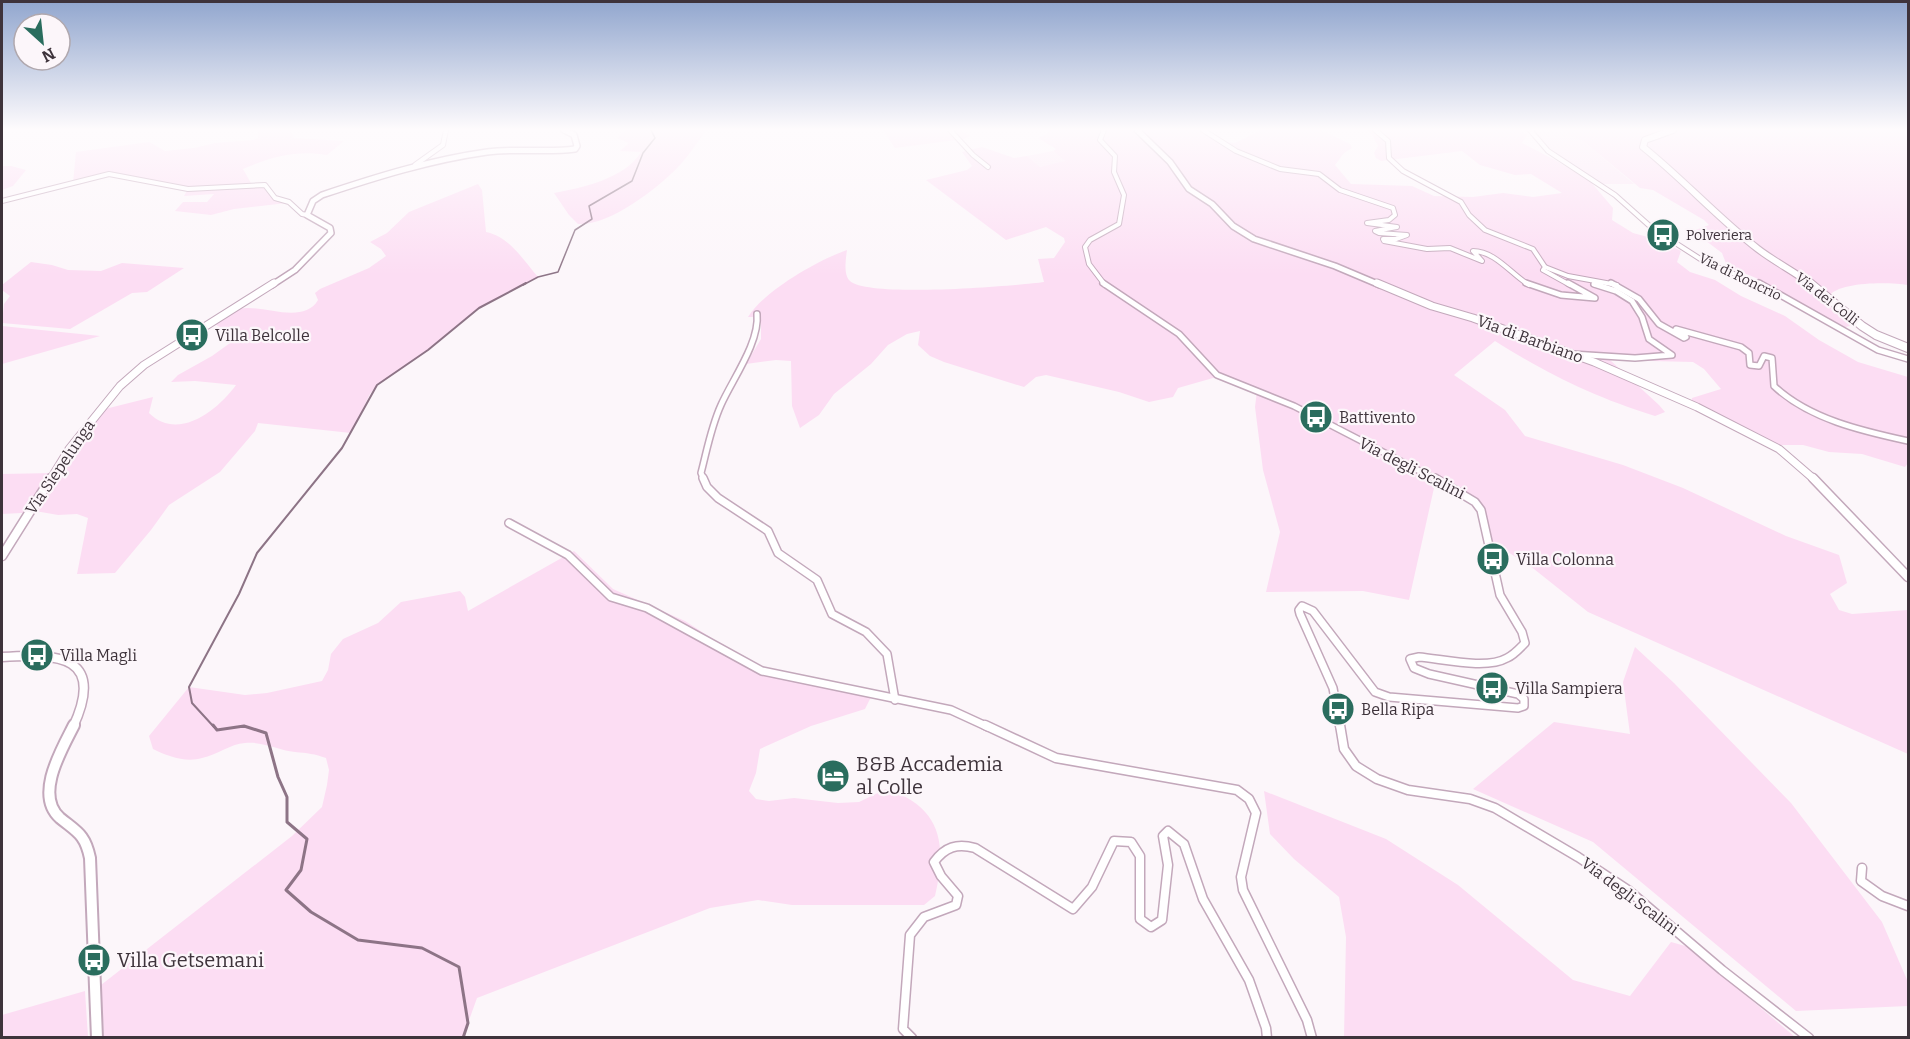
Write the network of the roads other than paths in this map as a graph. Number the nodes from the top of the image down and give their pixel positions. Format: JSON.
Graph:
{"nodes":[{"id":1,"x":91,"y":178,"type":"edge"},
{"id":2,"x":133,"y":178,"type":"edge"},
{"id":3,"x":371,"y":178,"type":"edge"},
{"id":4,"x":1117,"y":178,"type":"edge"},
{"id":5,"x":1182,"y":178,"type":"edge"},
{"id":6,"x":1325,"y":178,"type":"edge"},
{"id":7,"x":1417,"y":178,"type":"edge"},
{"id":8,"x":1590,"y":178,"type":"edge"},
{"id":9,"x":1680,"y":178,"type":"edge"},
{"id":10,"x":2,"y":201,"type":"edge"},
{"id":11,"x":307,"y":215,"type":"junction"},
{"id":12,"x":1545,"y":267,"type":"junction"},
{"id":13,"x":1568,"y":276,"type":"junction"},
{"id":14,"x":757,"y":314,"type":"dead end"},
{"id":15,"x":1908,"y":348,"type":"edge"},
{"id":16,"x":1572,"y":354,"type":"junction"},
{"id":17,"x":1908,"y":359,"type":"edge"},
{"id":18,"x":1908,"y":441,"type":"edge"},
{"id":19,"x":509,"y":523,"type":"dead end"},
{"id":20,"x":2,"y":556,"type":"edge"},
{"id":21,"x":1908,"y":577,"type":"edge"},
{"id":22,"x":2,"y":657,"type":"edge"},
{"id":23,"x":895,"y":700,"type":"junction"},
{"id":24,"x":1862,"y":868,"type":"dead end"},
{"id":25,"x":1908,"y":906,"type":"edge"},
{"id":26,"x":97,"y":1038,"type":"edge"},
{"id":27,"x":912,"y":1038,"type":"edge"},
{"id":28,"x":1267,"y":1038,"type":"edge"},
{"id":29,"x":1312,"y":1038,"type":"edge"},
{"id":30,"x":1809,"y":1038,"type":"edge"}],
"edges":[{"from":1,"to":10,"type":"street"},
{"from":2,"to":11,"type":"street"},
{"from":3,"to":11,"type":"street"},
{"from":4,"to":30,"type":"street","name":"Via degli Scalini"},
{"from":5,"to":16,"type":"street","name":"Via di Barbiano"},
{"from":6,"to":12,"type":"street"},
{"from":7,"to":12,"type":"street"},
{"from":8,"to":17,"type":"street","name":"Via di Roncrio"},
{"from":9,"to":15,"type":"main road","name":"Via dei Colli"},
{"from":11,"to":20,"type":"street","name":"Via Siepelunga"},
{"from":12,"to":13,"type":"street"},
{"from":13,"to":16,"type":"street"},
{"from":13,"to":18,"type":"street"},
{"from":14,"to":23,"type":"street"},
{"from":16,"to":21,"type":"street","name":"Via di Barbiano"},
{"from":19,"to":23,"type":"street"},
{"from":22,"to":26,"type":"street"},
{"from":23,"to":29,"type":"street"},
{"from":24,"to":25,"type":"street"},
{"from":27,"to":28,"type":"street"}]}
